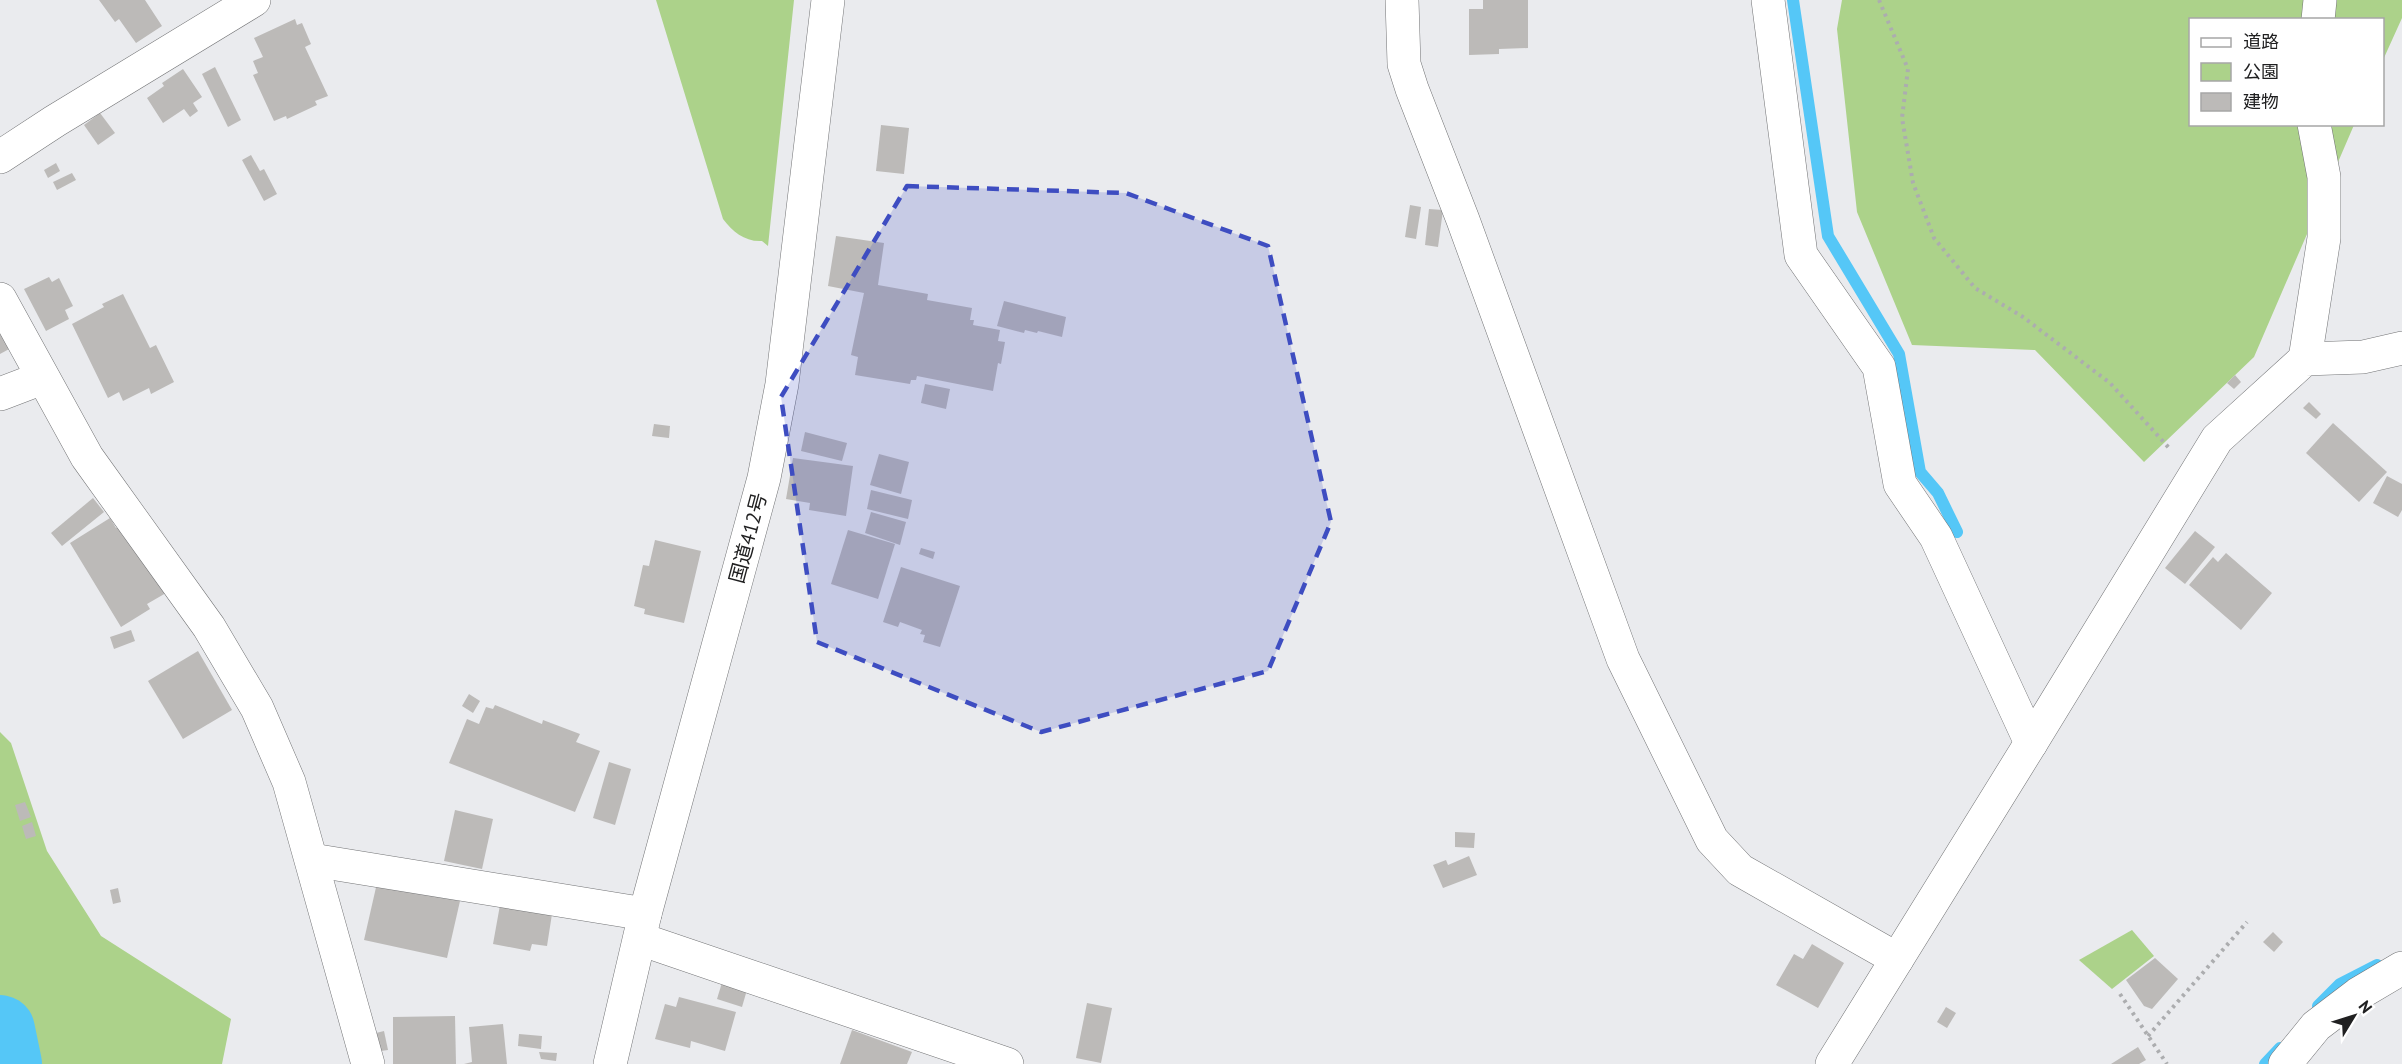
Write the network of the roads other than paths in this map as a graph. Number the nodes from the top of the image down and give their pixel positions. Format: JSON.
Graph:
{"nodes":[{"id":1,"x":254,"y":0,"type":"edge"},
{"id":2,"x":828,"y":0,"type":"edge"},
{"id":3,"x":1402,"y":0,"type":"edge"},
{"id":4,"x":1768,"y":0,"type":"edge"},
{"id":5,"x":2320,"y":0,"type":"edge"},
{"id":6,"x":2318,"y":18,"type":"edge"},
{"id":7,"x":2314,"y":126,"type":"edge"},
{"id":8,"x":0,"y":157,"type":"edge"},
{"id":9,"x":0,"y":299,"type":"edge"},
{"id":10,"x":2402,"y":348,"type":"edge"},
{"id":11,"x":2305,"y":359,"type":"junction"},
{"id":12,"x":42,"y":378,"type":"junction"},
{"id":13,"x":0,"y":394,"type":"edge"},
{"id":14,"x":2031,"y":743,"type":"junction"},
{"id":15,"x":312,"y":860,"type":"junction"},
{"id":16,"x":642,"y":927,"type":"junction"},
{"id":17,"x":1897,"y":959,"type":"junction"},
{"id":18,"x":2402,"y":968,"type":"edge"},
{"id":19,"x":368,"y":1064,"type":"edge"},
{"id":20,"x":610,"y":1064,"type":"edge"},
{"id":21,"x":1006,"y":1064,"type":"edge"},
{"id":22,"x":1832,"y":1064,"type":"edge"},
{"id":23,"x":2285,"y":1064,"type":"edge"}],
"edges":[{"from":1,"to":8,"type":"main road"},
{"from":2,"to":16,"type":"main road","name":"国道412号"},
{"from":3,"to":17,"type":"main road"},
{"from":4,"to":14,"type":"main road"},
{"from":5,"to":6,"type":"main road"},
{"from":7,"to":11,"type":"main road"},
{"from":9,"to":12,"type":"main road"},
{"from":10,"to":11,"type":"main road"},
{"from":11,"to":14,"type":"main road"},
{"from":12,"to":13,"type":"main road"},
{"from":12,"to":15,"type":"main road"},
{"from":14,"to":17,"type":"main road"},
{"from":15,"to":16,"type":"main road"},
{"from":15,"to":19,"type":"main road"},
{"from":16,"to":20,"type":"main road","name":"国道412号"},
{"from":16,"to":21,"type":"main road"},
{"from":17,"to":22,"type":"main road"},
{"from":18,"to":23,"type":"main road"}]}
